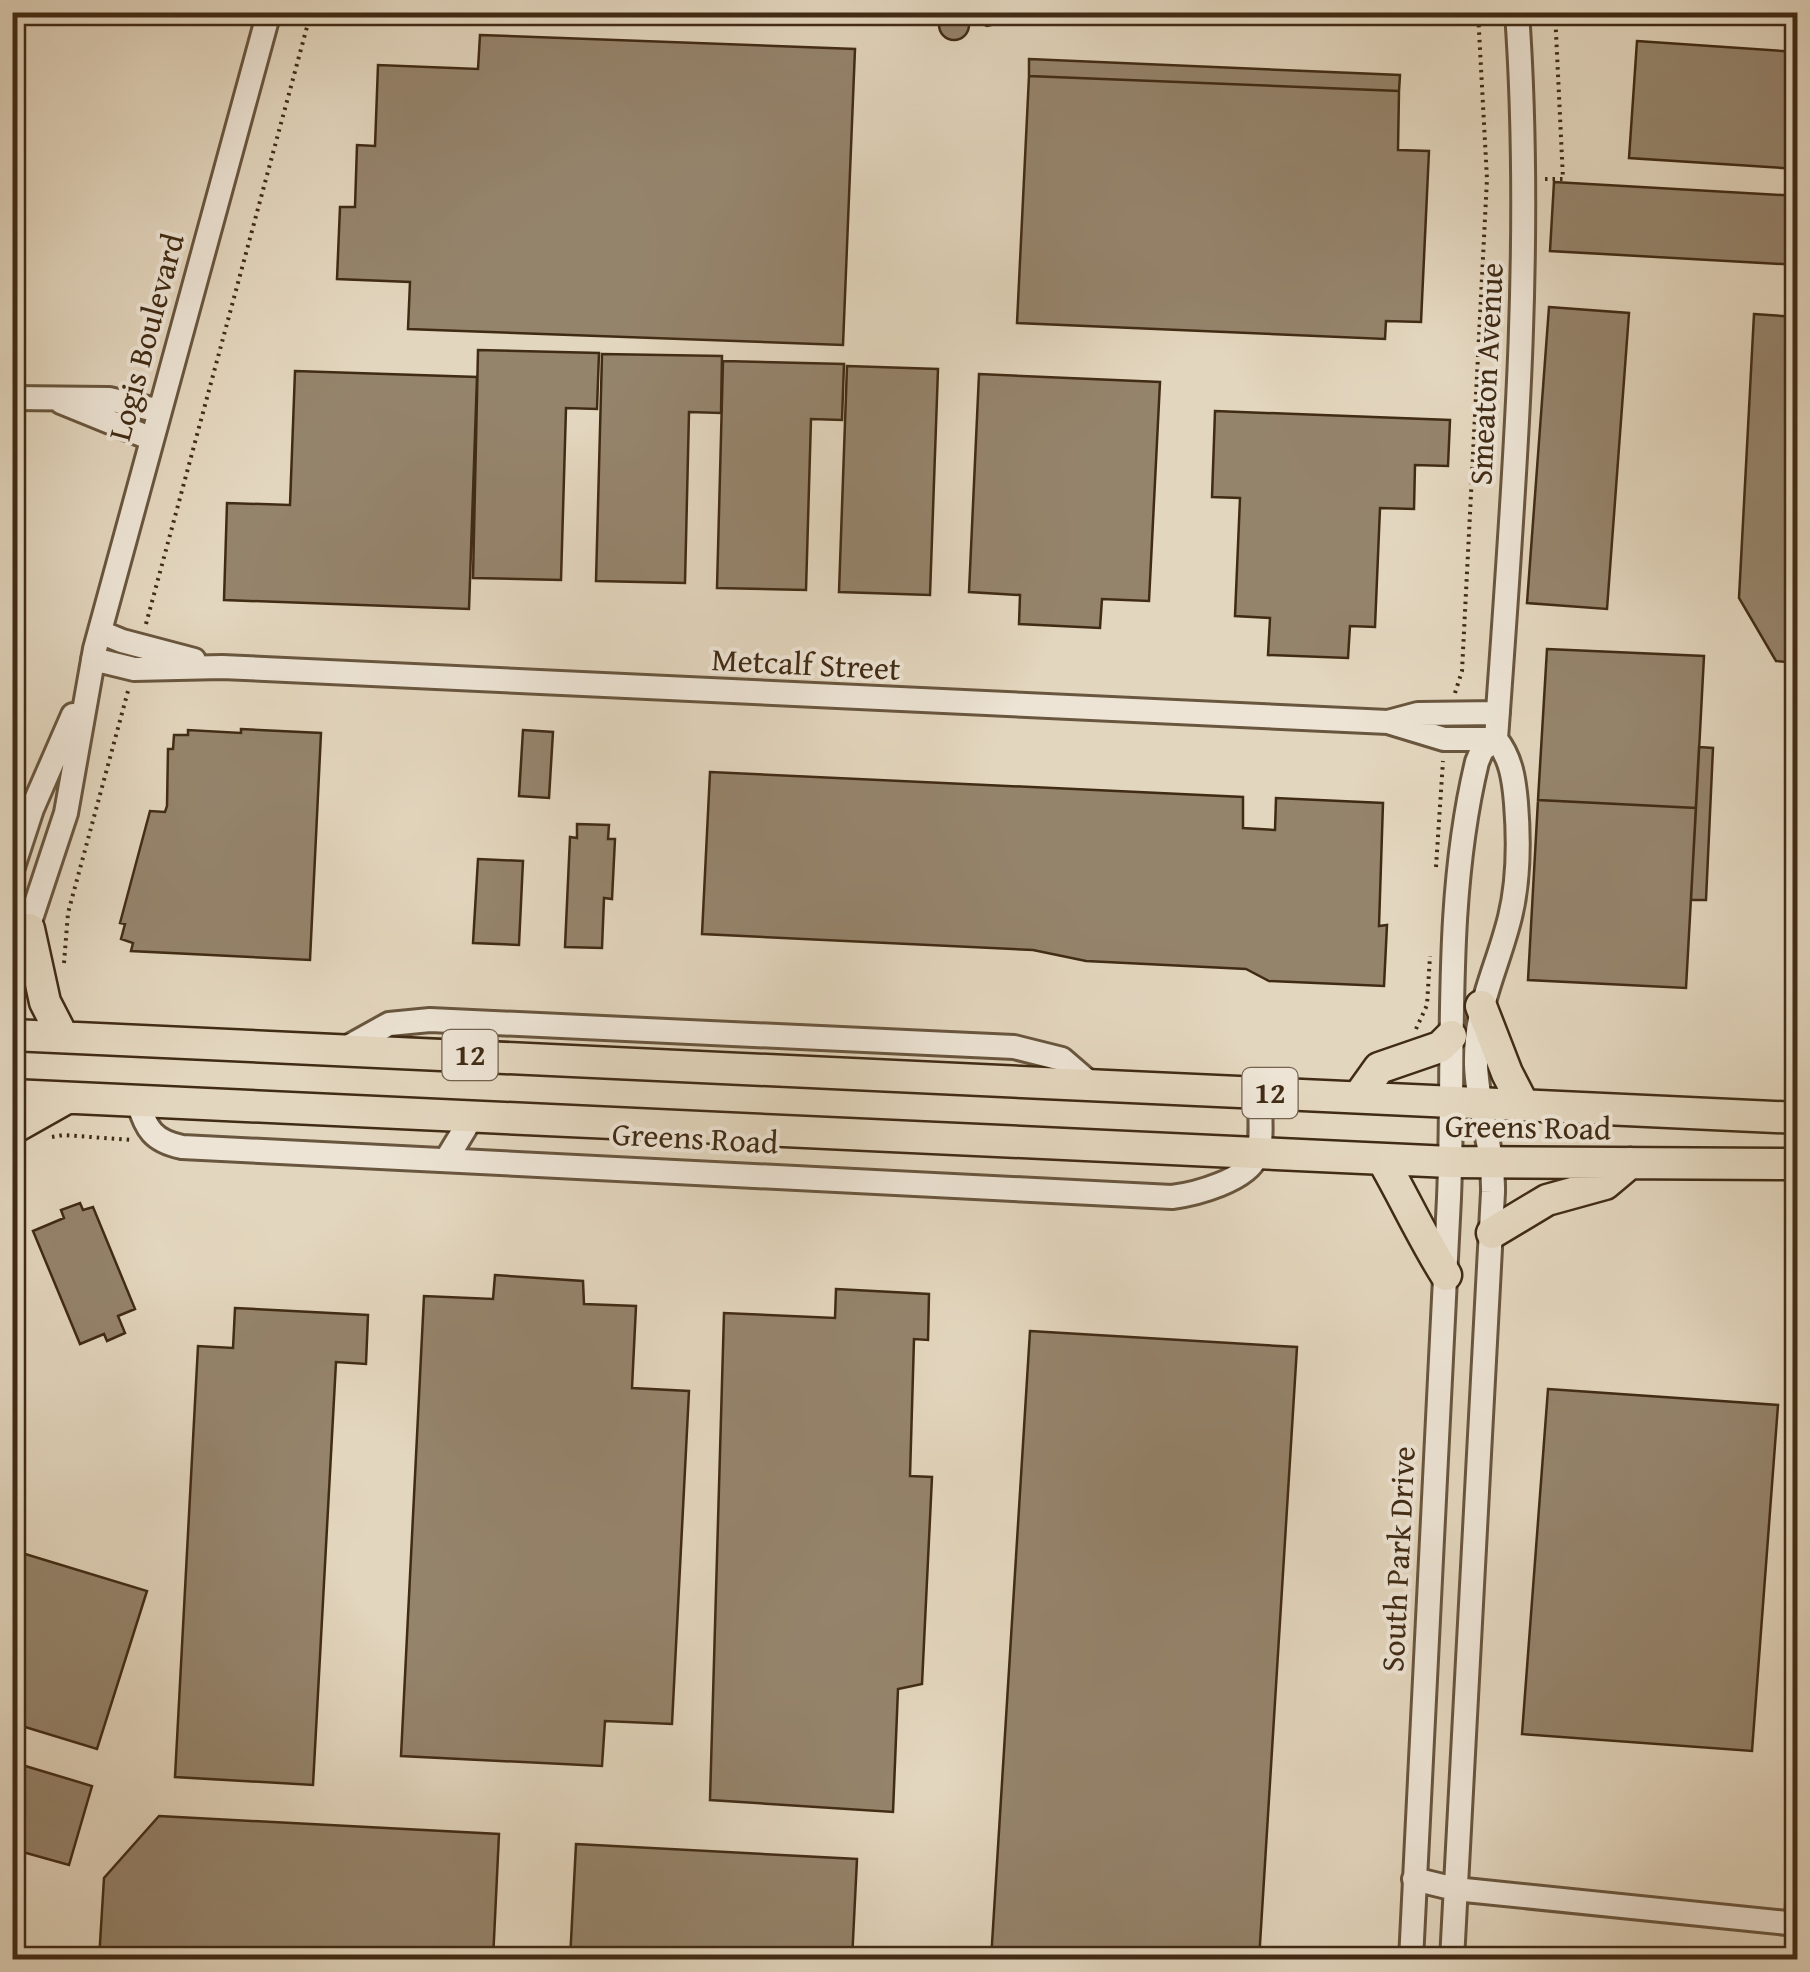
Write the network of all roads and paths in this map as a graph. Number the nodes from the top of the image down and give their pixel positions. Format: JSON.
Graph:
{"nodes":[{"id":1,"x":269,"y":12,"type":"edge"},
{"id":2,"x":311,"y":12,"type":"edge"},
{"id":3,"x":1478,"y":12,"type":"edge"},
{"id":4,"x":1517,"y":12,"type":"edge"},
{"id":5,"x":1555,"y":12,"type":"edge"},
{"id":6,"x":1525,"y":179,"type":"junction"},
{"id":7,"x":12,"y":398,"type":"edge"},
{"id":8,"x":58,"y":401,"type":"junction"},
{"id":9,"x":160,"y":411,"type":"junction"},
{"id":10,"x":152,"y":440,"type":"junction"},
{"id":11,"x":100,"y":632,"type":"junction"},
{"id":12,"x":140,"y":646,"type":"junction"},
{"id":13,"x":222,"y":667,"type":"junction"},
{"id":14,"x":90,"y":669,"type":"junction"},
{"id":15,"x":134,"y":669,"type":"junction"},
{"id":16,"x":1498,"y":713,"type":"junction"},
{"id":17,"x":1450,"y":714,"type":"junction"},
{"id":18,"x":1388,"y":722,"type":"junction"},
{"id":19,"x":1444,"y":739,"type":"junction"},
{"id":20,"x":1496,"y":739,"type":"junction"},
{"id":21,"x":12,"y":870,"type":"edge"},
{"id":22,"x":1436,"y":872,"type":"dead end"},
{"id":23,"x":29,"y":929,"type":"junction"},
{"id":24,"x":1430,"y":948,"type":"dead end"},
{"id":25,"x":64,"y":972,"type":"dead end"},
{"id":26,"x":12,"y":976,"type":"edge"},
{"id":27,"x":1481,"y":1006,"type":"junction"},
{"id":28,"x":12,"y":1034,"type":"edge"},
{"id":29,"x":63,"y":1036,"type":"junction"},
{"id":30,"x":1451,"y":1036,"type":"junction"},
{"id":31,"x":1409,"y":1042,"type":"dead end"},
{"id":32,"x":1260,"y":1093,"type":"junction"},
{"id":33,"x":12,"y":1095,"type":"edge"},
{"id":34,"x":1359,"y":1096,"type":"junction"},
{"id":35,"x":67,"y":1098,"type":"junction"},
{"id":36,"x":1450,"y":1100,"type":"junction"},
{"id":37,"x":138,"y":1102,"type":"junction"},
{"id":38,"x":1482,"y":1103,"type":"junction"},
{"id":39,"x":1523,"y":1104,"type":"junction"},
{"id":40,"x":472,"y":1117,"type":"junction"},
{"id":41,"x":1798,"y":1118,"type":"edge"},
{"id":42,"x":12,"y":1128,"type":"edge"},
{"id":43,"x":1258,"y":1152,"type":"junction"},
{"id":44,"x":1382,"y":1158,"type":"junction"},
{"id":45,"x":446,"y":1160,"type":"junction"},
{"id":46,"x":1450,"y":1162,"type":"junction"},
{"id":47,"x":1493,"y":1163,"type":"junction"},
{"id":48,"x":1630,"y":1163,"type":"junction"},
{"id":49,"x":1794,"y":1169,"type":"edge"},
{"id":50,"x":1492,"y":1233,"type":"junction"},
{"id":51,"x":1446,"y":1274,"type":"junction"},
{"id":52,"x":1414,"y":1879,"type":"junction"},
{"id":53,"x":1456,"y":1889,"type":"junction"},
{"id":54,"x":1798,"y":1901,"type":"edge"},
{"id":55,"x":1410,"y":1960,"type":"edge"},
{"id":56,"x":1452,"y":1960,"type":"edge"}],
"edges":[{"from":1,"to":9,"type":"street","name":"Logis Boulevard"},
{"from":2,"to":12,"type":"path"},
{"from":3,"to":17,"type":"path"},
{"from":4,"to":6,"type":"street","name":"Smeaton Avenue"},
{"from":5,"to":6,"type":"path"},
{"from":6,"to":16,"type":"street","name":"Smeaton Avenue"},
{"from":7,"to":8,"type":"street"},
{"from":8,"to":9,"type":"street"},
{"from":8,"to":10,"type":"street"},
{"from":9,"to":10,"type":"street","name":"Logis Boulevard"},
{"from":10,"to":11,"type":"street","name":"Logis Boulevard"},
{"from":11,"to":12,"type":"street","name":"Metcalf Street"},
{"from":11,"to":14,"type":"street","name":"Logis Boulevard"},
{"from":12,"to":13,"type":"street","name":"Metcalf Street"},
{"from":13,"to":15,"type":"street","name":"Metcalf Street"},
{"from":13,"to":18,"type":"street","name":"Metcalf Street"},
{"from":14,"to":15,"type":"street","name":"Metcalf Street"},
{"from":14,"to":21,"type":"street","name":"Logis Boulevard"},
{"from":14,"to":23,"type":"street","name":"Logis Boulevard"},
{"from":15,"to":25,"type":"path"},
{"from":16,"to":17,"type":"street","name":"Metcalf Street"},
{"from":16,"to":20,"type":"street","name":"Smeaton Avenue"},
{"from":17,"to":18,"type":"street","name":"Metcalf Street"},
{"from":18,"to":19,"type":"street","name":"Metcalf Street"},
{"from":19,"to":20,"type":"street","name":"Metcalf Street"},
{"from":19,"to":22,"type":"path"},
{"from":20,"to":27,"type":"street","name":"Smeaton Avenue"},
{"from":20,"to":30,"type":"street","name":"Smeaton Avenue"},
{"from":23,"to":26,"type":"street","name":"Logis Boulevard"},
{"from":23,"to":29,"type":"main road"},
{"from":24,"to":31,"type":"path"},
{"from":27,"to":38,"type":"street","name":"Smeaton Avenue"},
{"from":27,"to":39,"type":"main road"},
{"from":28,"to":29,"type":"main road","name":"Greens Road","number":"12"},
{"from":29,"to":32,"type":"main road","name":"Greens Road","number":"12"},
{"from":30,"to":34,"type":"main road"},
{"from":30,"to":36,"type":"street","name":"Smeaton Avenue"},
{"from":32,"to":34,"type":"main road","name":"Greens Road","number":"12"},
{"from":32,"to":43,"type":"street"},
{"from":33,"to":35,"type":"main road","name":"Greens Road","number":"12"},
{"from":34,"to":36,"type":"main road","name":"Greens Road","number":"12"},
{"from":35,"to":37,"type":"main road","name":"Greens Road","number":"12"},
{"from":35,"to":42,"type":"main road"},
{"from":36,"to":38,"type":"main road","name":"Greens Road","number":"12"},
{"from":36,"to":46,"type":"street","name":"Smeaton Avenue"},
{"from":37,"to":40,"type":"main road","name":"Greens Road","number":"12"},
{"from":37,"to":45,"type":"street","name":"Greens Road"},
{"from":38,"to":39,"type":"main road","name":"Greens Road","number":"12"},
{"from":38,"to":47,"type":"street","name":"Smeaton Avenue"},
{"from":39,"to":41,"type":"main road","name":"Greens Road","number":"12"},
{"from":40,"to":43,"type":"main road","name":"Greens Road","number":"12"},
{"from":40,"to":45,"type":"street"},
{"from":43,"to":44,"type":"main road","name":"Greens Road","number":"12"},
{"from":43,"to":45,"type":"street","name":"Greens Road"},
{"from":44,"to":46,"type":"main road","name":"Greens Road","number":"12"},
{"from":44,"to":51,"type":"main road"},
{"from":46,"to":47,"type":"main road","name":"Greens Road","number":"12"},
{"from":46,"to":51,"type":"street","name":"South Park Drive"},
{"from":47,"to":48,"type":"main road","name":"Greens Road","number":"12"},
{"from":47,"to":50,"type":"street"},
{"from":48,"to":49,"type":"main road","name":"Greens Road","number":"12"},
{"from":48,"to":50,"type":"main road"},
{"from":50,"to":53,"type":"street"},
{"from":51,"to":52,"type":"street","name":"South Park Drive"},
{"from":52,"to":53,"type":"street"},
{"from":52,"to":55,"type":"street","name":"South Park Drive"},
{"from":53,"to":54,"type":"street"},
{"from":53,"to":56,"type":"street"}]}
